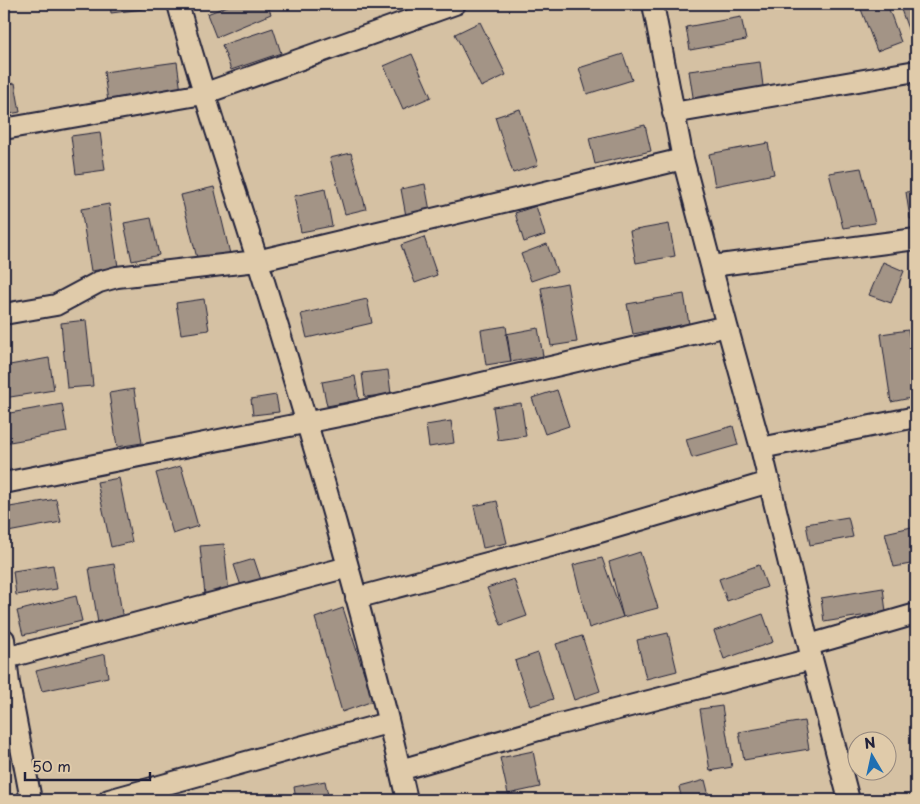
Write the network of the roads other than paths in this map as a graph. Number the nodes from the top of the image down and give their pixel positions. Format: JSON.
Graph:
{"nodes":[{"id":1,"x":178,"y":4,"type":"edge"},
{"id":2,"x":455,"y":4,"type":"edge"},
{"id":3,"x":653,"y":4,"type":"edge"},
{"id":4,"x":916,"y":71,"type":"edge"},
{"id":5,"x":203,"y":94,"type":"junction"},
{"id":6,"x":673,"y":113,"type":"junction"},
{"id":7,"x":4,"y":129,"type":"edge"},
{"id":8,"x":683,"y":159,"type":"junction"},
{"id":9,"x":916,"y":239,"type":"edge"},
{"id":10,"x":257,"y":261,"type":"junction"},
{"id":11,"x":712,"y":266,"type":"junction"},
{"id":12,"x":4,"y":314,"type":"edge"},
{"id":13,"x":727,"y":326,"type":"junction"},
{"id":14,"x":916,"y":417,"type":"edge"},
{"id":15,"x":307,"y":422,"type":"junction"},
{"id":16,"x":761,"y":448,"type":"junction"},
{"id":17,"x":769,"y":482,"type":"junction"},
{"id":18,"x":4,"y":483,"type":"edge"},
{"id":19,"x":348,"y":567,"type":"junction"},
{"id":20,"x":356,"y":598,"type":"junction"},
{"id":21,"x":916,"y":614,"type":"edge"},
{"id":22,"x":5,"y":649,"type":"edge"},
{"id":23,"x":810,"y":652,"type":"junction"},
{"id":24,"x":6,"y":685,"type":"edge"},
{"id":25,"x":387,"y":723,"type":"junction"},
{"id":26,"x":400,"y":770,"type":"junction"},
{"id":27,"x":31,"y":800,"type":"edge"},
{"id":28,"x":109,"y":800,"type":"edge"},
{"id":29,"x":407,"y":800,"type":"edge"},
{"id":30,"x":849,"y":800,"type":"edge"}],
"edges":[{"from":1,"to":5,"type":"street"},
{"from":2,"to":5,"type":"street"},
{"from":3,"to":6,"type":"street"},
{"from":4,"to":6,"type":"street"},
{"from":5,"to":7,"type":"street"},
{"from":5,"to":10,"type":"street"},
{"from":6,"to":8,"type":"street"},
{"from":8,"to":10,"type":"street"},
{"from":8,"to":11,"type":"street"},
{"from":9,"to":11,"type":"street"},
{"from":10,"to":12,"type":"street"},
{"from":10,"to":15,"type":"street"},
{"from":11,"to":13,"type":"street"},
{"from":13,"to":15,"type":"street"},
{"from":13,"to":16,"type":"street"},
{"from":14,"to":16,"type":"street"},
{"from":15,"to":18,"type":"street"},
{"from":15,"to":19,"type":"street"},
{"from":16,"to":17,"type":"street"},
{"from":17,"to":20,"type":"street"},
{"from":17,"to":23,"type":"street"},
{"from":19,"to":20,"type":"street"},
{"from":19,"to":22,"type":"street"},
{"from":20,"to":25,"type":"street"},
{"from":21,"to":23,"type":"street"},
{"from":22,"to":24,"type":"street"},
{"from":23,"to":26,"type":"street"},
{"from":23,"to":30,"type":"street"},
{"from":24,"to":27,"type":"street"},
{"from":25,"to":26,"type":"street"},
{"from":25,"to":28,"type":"street"},
{"from":26,"to":29,"type":"street"}]}
